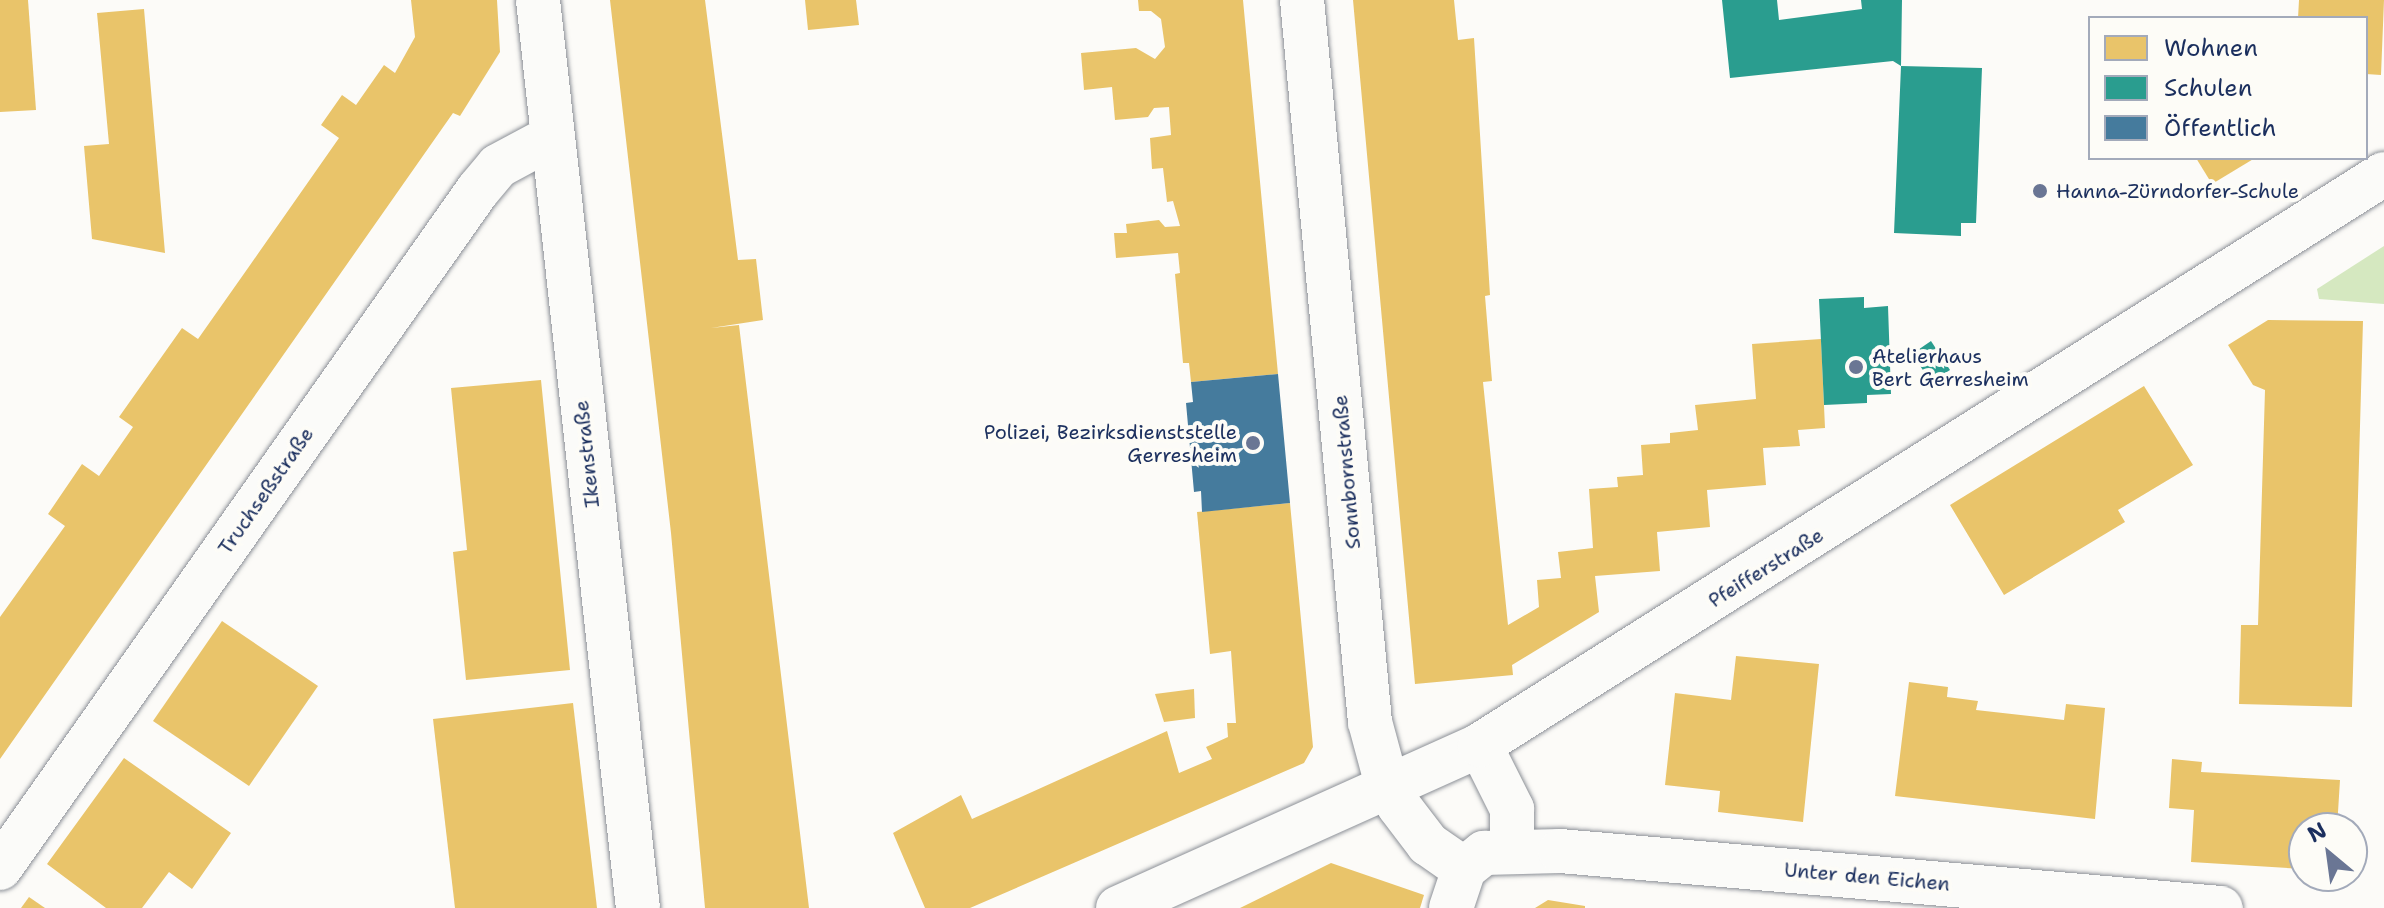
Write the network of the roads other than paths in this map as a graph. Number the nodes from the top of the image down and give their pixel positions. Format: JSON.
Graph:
{"nodes":[{"id":1,"x":538,"y":0,"type":"edge"},
{"id":2,"x":1302,"y":0,"type":"edge"},
{"id":3,"x":552,"y":137,"type":"junction"},
{"id":4,"x":2384,"y":174,"type":"edge"},
{"id":5,"x":1480,"y":745,"type":"junction"},
{"id":6,"x":1387,"y":785,"type":"junction"},
{"id":7,"x":1512,"y":852,"type":"junction"},
{"id":8,"x":0,"y":868,"type":"edge"},
{"id":9,"x":1458,"y":888,"type":"edge"},
{"id":10,"x":638,"y":908,"type":"edge"},
{"id":11,"x":1118,"y":908,"type":"edge"},
{"id":12,"x":2221,"y":908,"type":"edge"}],
"edges":[{"from":1,"to":3,"type":"street","name":"Ikenstraße"},
{"from":2,"to":6,"type":"street","name":"Sonnbornstraße"},
{"from":3,"to":8,"type":"street","name":"Truchseßstraße"},
{"from":3,"to":10,"type":"street","name":"Ikenstraße"},
{"from":4,"to":5,"type":"street","name":"Pfeifferstraße"},
{"from":5,"to":6,"type":"street","name":"Pfeifferstraße"},
{"from":5,"to":7,"type":"street"},
{"from":6,"to":9,"type":"street","name":"Sonnbornstraße"},
{"from":6,"to":11,"type":"street","name":"Pfeifferstraße"},
{"from":7,"to":9,"type":"street","name":"Unter den Eichen"},
{"from":7,"to":12,"type":"street","name":"Unter den Eichen"}]}
